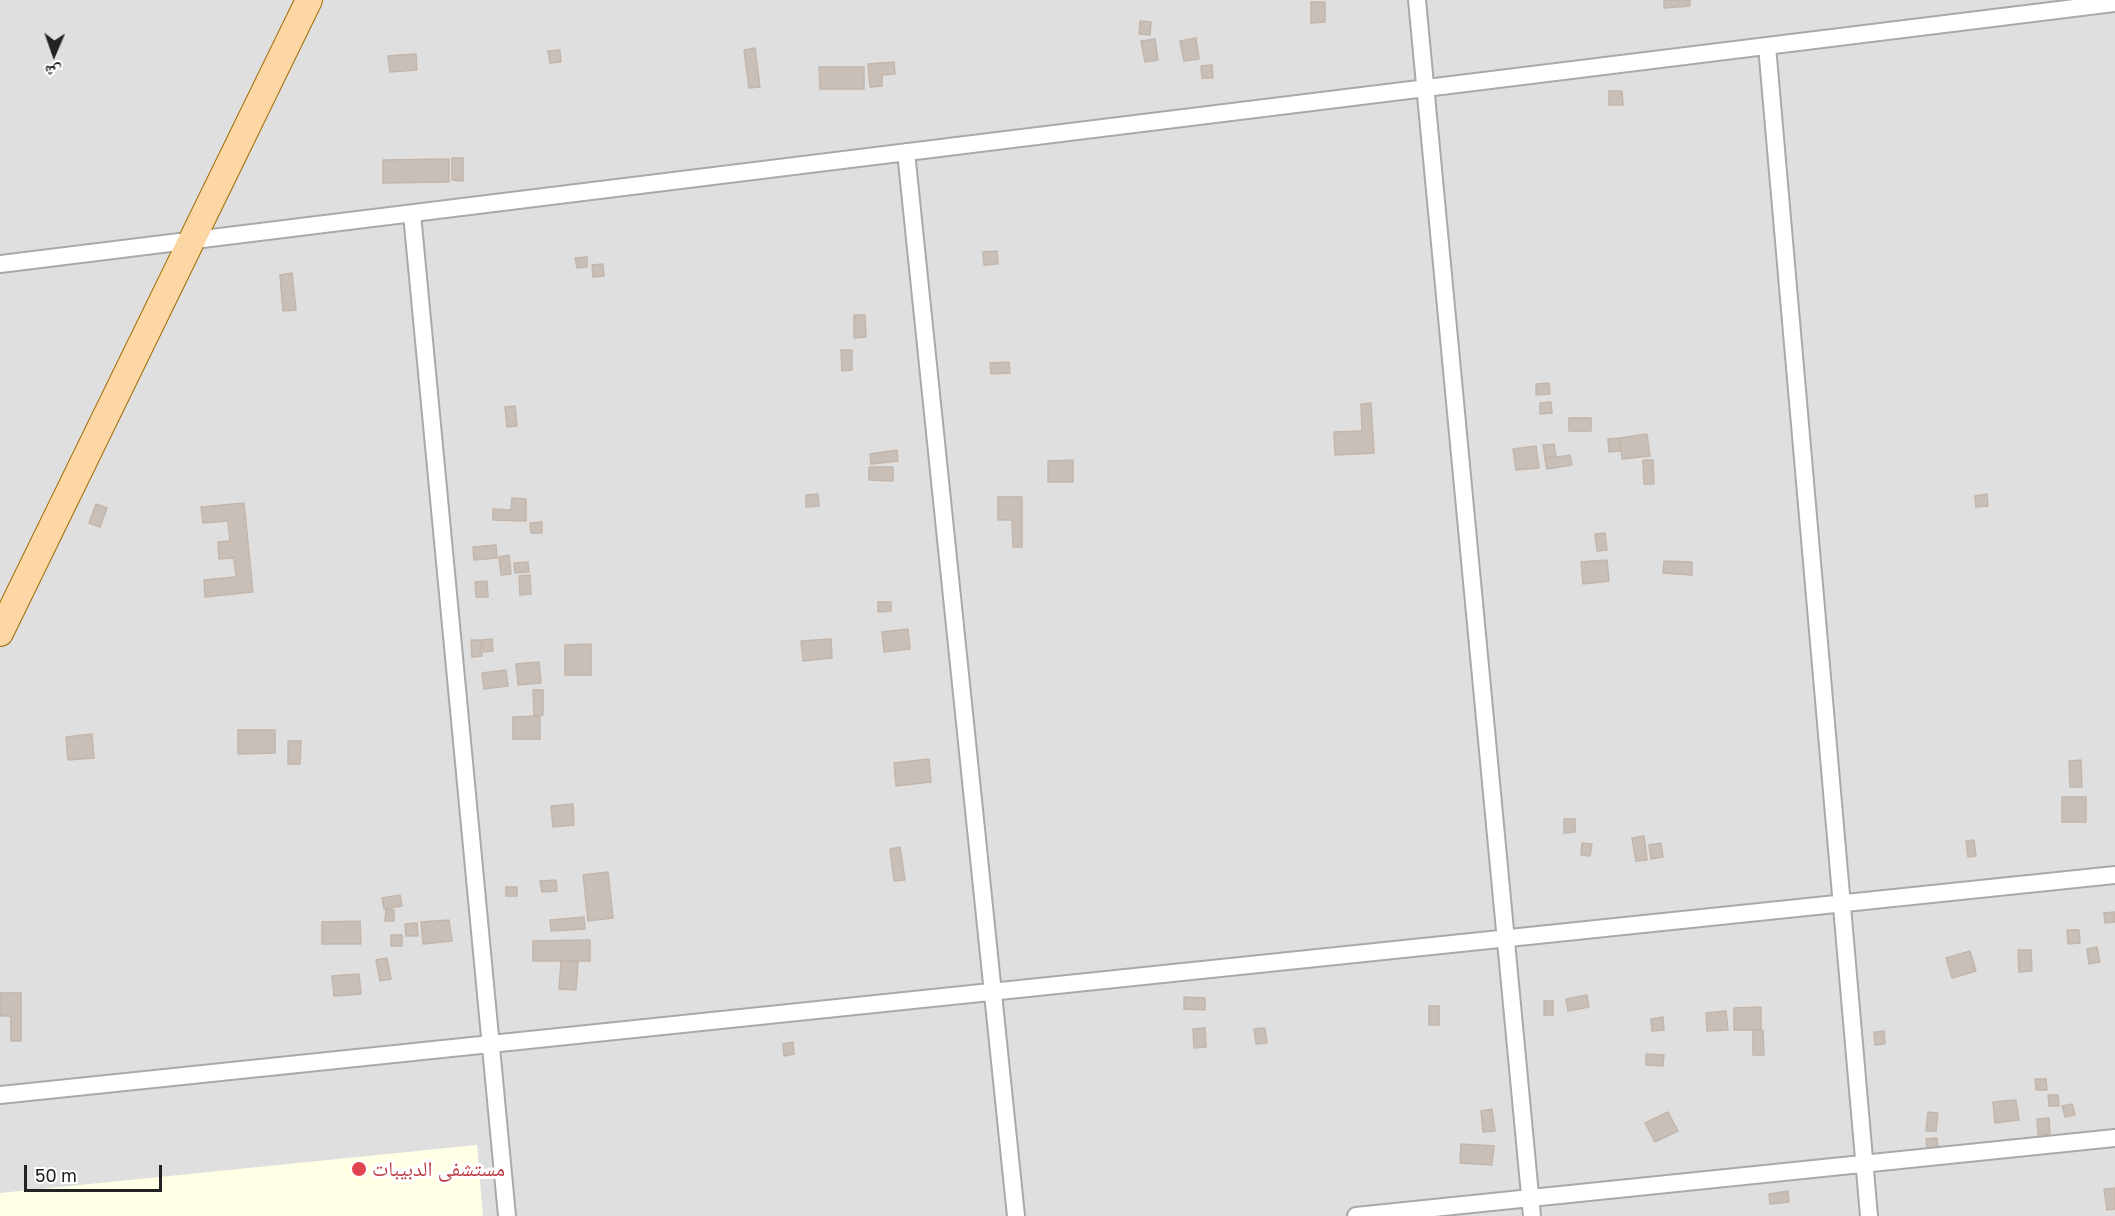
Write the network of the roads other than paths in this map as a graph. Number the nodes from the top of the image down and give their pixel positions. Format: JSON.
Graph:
{"nodes":[{"id":1,"x":309,"y":0,"type":"edge"},
{"id":2,"x":1417,"y":0,"type":"edge"},
{"id":3,"x":2115,"y":3,"type":"edge"},
{"id":4,"x":1767,"y":46,"type":"junction"},
{"id":5,"x":1426,"y":88,"type":"junction"},
{"id":6,"x":906,"y":152,"type":"junction"},
{"id":7,"x":411,"y":214,"type":"junction"},
{"id":8,"x":191,"y":241,"type":"junction"},
{"id":9,"x":0,"y":264,"type":"edge"},
{"id":10,"x":0,"y":633,"type":"edge"},
{"id":11,"x":2115,"y":875,"type":"edge"},
{"id":12,"x":1842,"y":904,"type":"junction"},
{"id":13,"x":1506,"y":939,"type":"junction"},
{"id":14,"x":993,"y":992,"type":"junction"},
{"id":15,"x":491,"y":1044,"type":"junction"},
{"id":16,"x":0,"y":1095,"type":"edge"},
{"id":17,"x":2115,"y":1138,"type":"edge"},
{"id":18,"x":1865,"y":1164,"type":"junction"},
{"id":19,"x":1530,"y":1198,"type":"junction"},
{"id":20,"x":507,"y":1216,"type":"edge"},
{"id":21,"x":1016,"y":1216,"type":"edge"},
{"id":22,"x":1356,"y":1216,"type":"edge"},
{"id":23,"x":1532,"y":1216,"type":"edge"},
{"id":24,"x":1869,"y":1216,"type":"edge"}],
"edges":[{"from":1,"to":8,"type":"main road"},
{"from":2,"to":5,"type":"street"},
{"from":3,"to":4,"type":"street"},
{"from":4,"to":5,"type":"street"},
{"from":4,"to":12,"type":"street"},
{"from":5,"to":6,"type":"street"},
{"from":5,"to":13,"type":"street"},
{"from":6,"to":7,"type":"street"},
{"from":6,"to":14,"type":"street"},
{"from":7,"to":8,"type":"street"},
{"from":7,"to":15,"type":"street"},
{"from":8,"to":9,"type":"street"},
{"from":8,"to":10,"type":"main road"},
{"from":11,"to":12,"type":"street"},
{"from":12,"to":13,"type":"street"},
{"from":12,"to":18,"type":"street"},
{"from":13,"to":14,"type":"street"},
{"from":13,"to":19,"type":"street"},
{"from":14,"to":15,"type":"street"},
{"from":14,"to":21,"type":"street"},
{"from":15,"to":16,"type":"street"},
{"from":15,"to":20,"type":"street"},
{"from":17,"to":18,"type":"street"},
{"from":18,"to":19,"type":"street"},
{"from":18,"to":24,"type":"street"},
{"from":19,"to":22,"type":"street"},
{"from":19,"to":23,"type":"street"}]}
